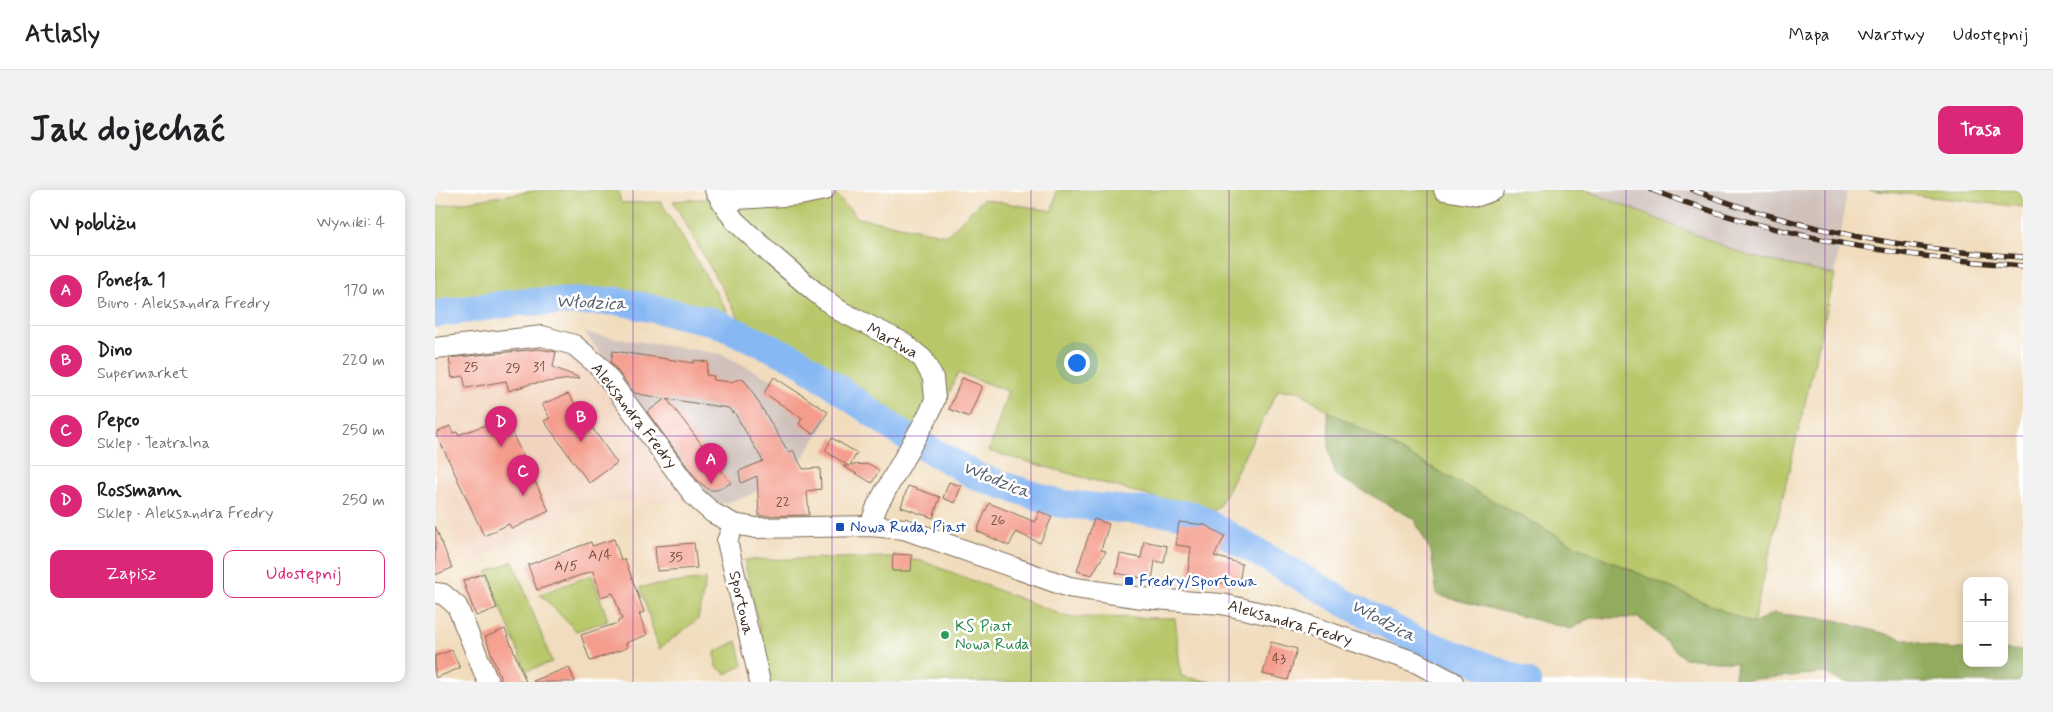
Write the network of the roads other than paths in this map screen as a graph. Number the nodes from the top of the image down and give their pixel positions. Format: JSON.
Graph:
{"nodes":[{"id":1,"x":824,"y":190,"type":"edge"},
{"id":2,"x":1444,"y":190,"type":"edge"},
{"id":3,"x":1494,"y":190,"type":"edge"},
{"id":4,"x":718,"y":195,"type":"edge"},
{"id":5,"x":435,"y":348,"type":"edge"},
{"id":6,"x":734,"y":524,"type":"junction"},
{"id":7,"x":870,"y":526,"type":"junction"},
{"id":8,"x":435,"y":593,"type":"edge"},
{"id":9,"x":485,"y":675,"type":"edge"},
{"id":10,"x":761,"y":682,"type":"edge"},
{"id":11,"x":1453,"y":682,"type":"edge"}],
"edges":[{"from":1,"to":4,"type":"street"},
{"from":2,"to":3,"type":"street"},
{"from":4,"to":7,"type":"street","name":"Martwa"},
{"from":5,"to":6,"type":"street","name":"Aleksandra Fredry"},
{"from":6,"to":7,"type":"street","name":"Aleksandra Fredry"},
{"from":6,"to":10,"type":"street","name":"Sportowa"},
{"from":7,"to":11,"type":"street","name":"Aleksandra Fredry"},
{"from":8,"to":9,"type":"street"}]}
